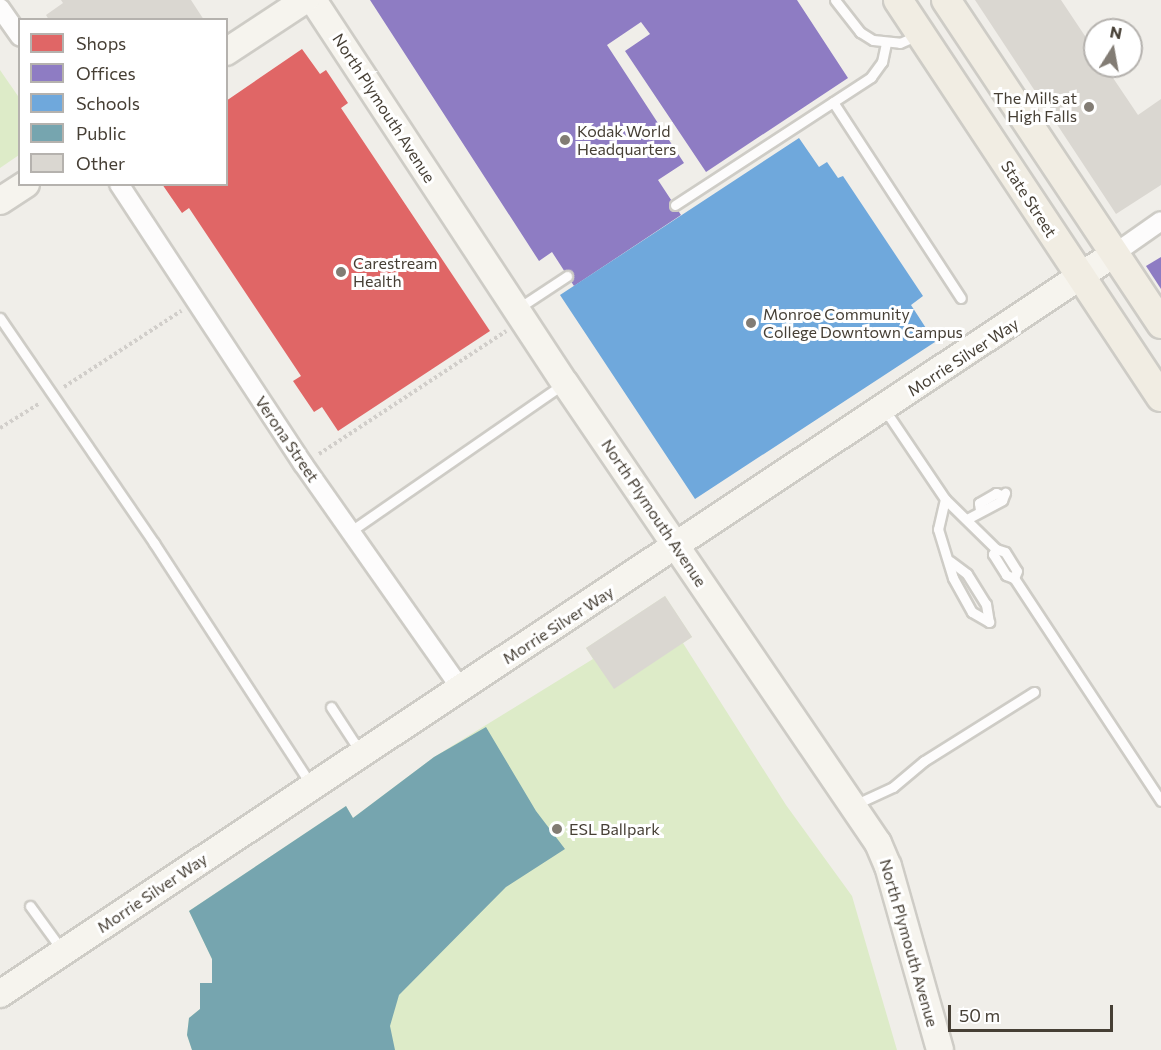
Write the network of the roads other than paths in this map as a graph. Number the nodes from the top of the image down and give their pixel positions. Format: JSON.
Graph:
{"nodes":[{"id":1,"x":305,"y":0,"type":"edge"},
{"id":2,"x":313,"y":0,"type":"edge"},
{"id":3,"x":835,"y":0,"type":"edge"},
{"id":4,"x":898,"y":0,"type":"edge"},
{"id":5,"x":946,"y":0,"type":"edge"},
{"id":6,"x":0,"y":8,"type":"edge"},
{"id":7,"x":920,"y":33,"type":"junction"},
{"id":8,"x":18,"y":34,"type":"edge"},
{"id":9,"x":886,"y":43,"type":"junction"},
{"id":10,"x":228,"y":51,"type":"edge"},
{"id":11,"x":833,"y":102,"type":"junction"},
{"id":12,"x":23,"y":186,"type":"edge"},
{"id":13,"x":120,"y":186,"type":"edge"},
{"id":14,"x":0,"y":201,"type":"edge"},
{"id":15,"x":675,"y":205,"type":"dead end"},
{"id":16,"x":1161,"y":221,"type":"edge"},
{"id":17,"x":1114,"y":254,"type":"junction"},
{"id":18,"x":567,"y":276,"type":"dead end"},
{"id":19,"x":1081,"y":278,"type":"junction"},
{"id":20,"x":961,"y":298,"type":"dead end"},
{"id":21,"x":520,"y":315,"type":"junction"},
{"id":22,"x":0,"y":318,"type":"edge"},
{"id":23,"x":1161,"y":324,"type":"edge"},
{"id":24,"x":565,"y":383,"type":"junction"},
{"id":25,"x":1161,"y":397,"type":"edge"},
{"id":26,"x":884,"y":409,"type":"junction"},
{"id":27,"x":1003,"y":494,"type":"dead end"},
{"id":28,"x":945,"y":499,"type":"junction"},
{"id":29,"x":967,"y":519,"type":"junction"},
{"id":30,"x":351,"y":531,"type":"junction"},
{"id":31,"x":677,"y":547,"type":"junction"},
{"id":32,"x":950,"y":561,"type":"junction"},
{"id":33,"x":461,"y":689,"type":"junction"},
{"id":34,"x":1035,"y":692,"type":"dead end"},
{"id":35,"x":331,"y":707,"type":"dead end"},
{"id":36,"x":362,"y":754,"type":"junction"},
{"id":37,"x":312,"y":787,"type":"junction"},
{"id":38,"x":1161,"y":801,"type":"edge"},
{"id":39,"x":854,"y":806,"type":"junction"},
{"id":40,"x":30,"y":906,"type":"dead end"},
{"id":41,"x":63,"y":952,"type":"junction"},
{"id":42,"x":0,"y":994,"type":"edge"},
{"id":43,"x":940,"y":1050,"type":"edge"}],
"edges":[{"from":1,"to":10,"type":"main road"},
{"from":2,"to":21,"type":"main road","name":"North Plymouth Avenue"},
{"from":3,"to":9,"type":"lane"},
{"from":4,"to":7,"type":"main road","name":"State Street"},
{"from":5,"to":17,"type":"main road"},
{"from":6,"to":8,"type":"street"},
{"from":7,"to":9,"type":"lane"},
{"from":7,"to":19,"type":"main road","name":"State Street"},
{"from":9,"to":11,"type":"lane"},
{"from":11,"to":15,"type":"lane"},
{"from":11,"to":20,"type":"lane"},
{"from":12,"to":14,"type":"main road"},
{"from":13,"to":30,"type":"street","name":"Verona Street"},
{"from":16,"to":17,"type":"street"},
{"from":17,"to":19,"type":"main road","name":"Morrie Silver Way"},
{"from":17,"to":23,"type":"main road"},
{"from":18,"to":21,"type":"lane"},
{"from":19,"to":25,"type":"main road","name":"State Street"},
{"from":19,"to":26,"type":"main road","name":"Morrie Silver Way"},
{"from":21,"to":24,"type":"main road","name":"North Plymouth Avenue"},
{"from":22,"to":37,"type":"lane"},
{"from":24,"to":30,"type":"lane"},
{"from":24,"to":31,"type":"main road","name":"North Plymouth Avenue"},
{"from":26,"to":28,"type":"lane"},
{"from":26,"to":31,"type":"main road","name":"Morrie Silver Way"},
{"from":27,"to":29,"type":"lane"},
{"from":28,"to":29,"type":"lane"},
{"from":28,"to":32,"type":"lane"},
{"from":29,"to":38,"type":"lane"},
{"from":30,"to":33,"type":"street","name":"Verona Street"},
{"from":31,"to":33,"type":"main road","name":"Morrie Silver Way"},
{"from":31,"to":39,"type":"main road","name":"North Plymouth Avenue"},
{"from":32,"to":32,"type":"lane"},
{"from":33,"to":36,"type":"main road","name":"Morrie Silver Way"},
{"from":34,"to":39,"type":"lane"},
{"from":35,"to":36,"type":"lane"},
{"from":36,"to":37,"type":"main road","name":"Morrie Silver Way"},
{"from":37,"to":41,"type":"main road","name":"Morrie Silver Way"},
{"from":39,"to":43,"type":"main road","name":"North Plymouth Avenue"},
{"from":40,"to":41,"type":"lane"},
{"from":41,"to":42,"type":"main road","name":"Morrie Silver Way"}]}
